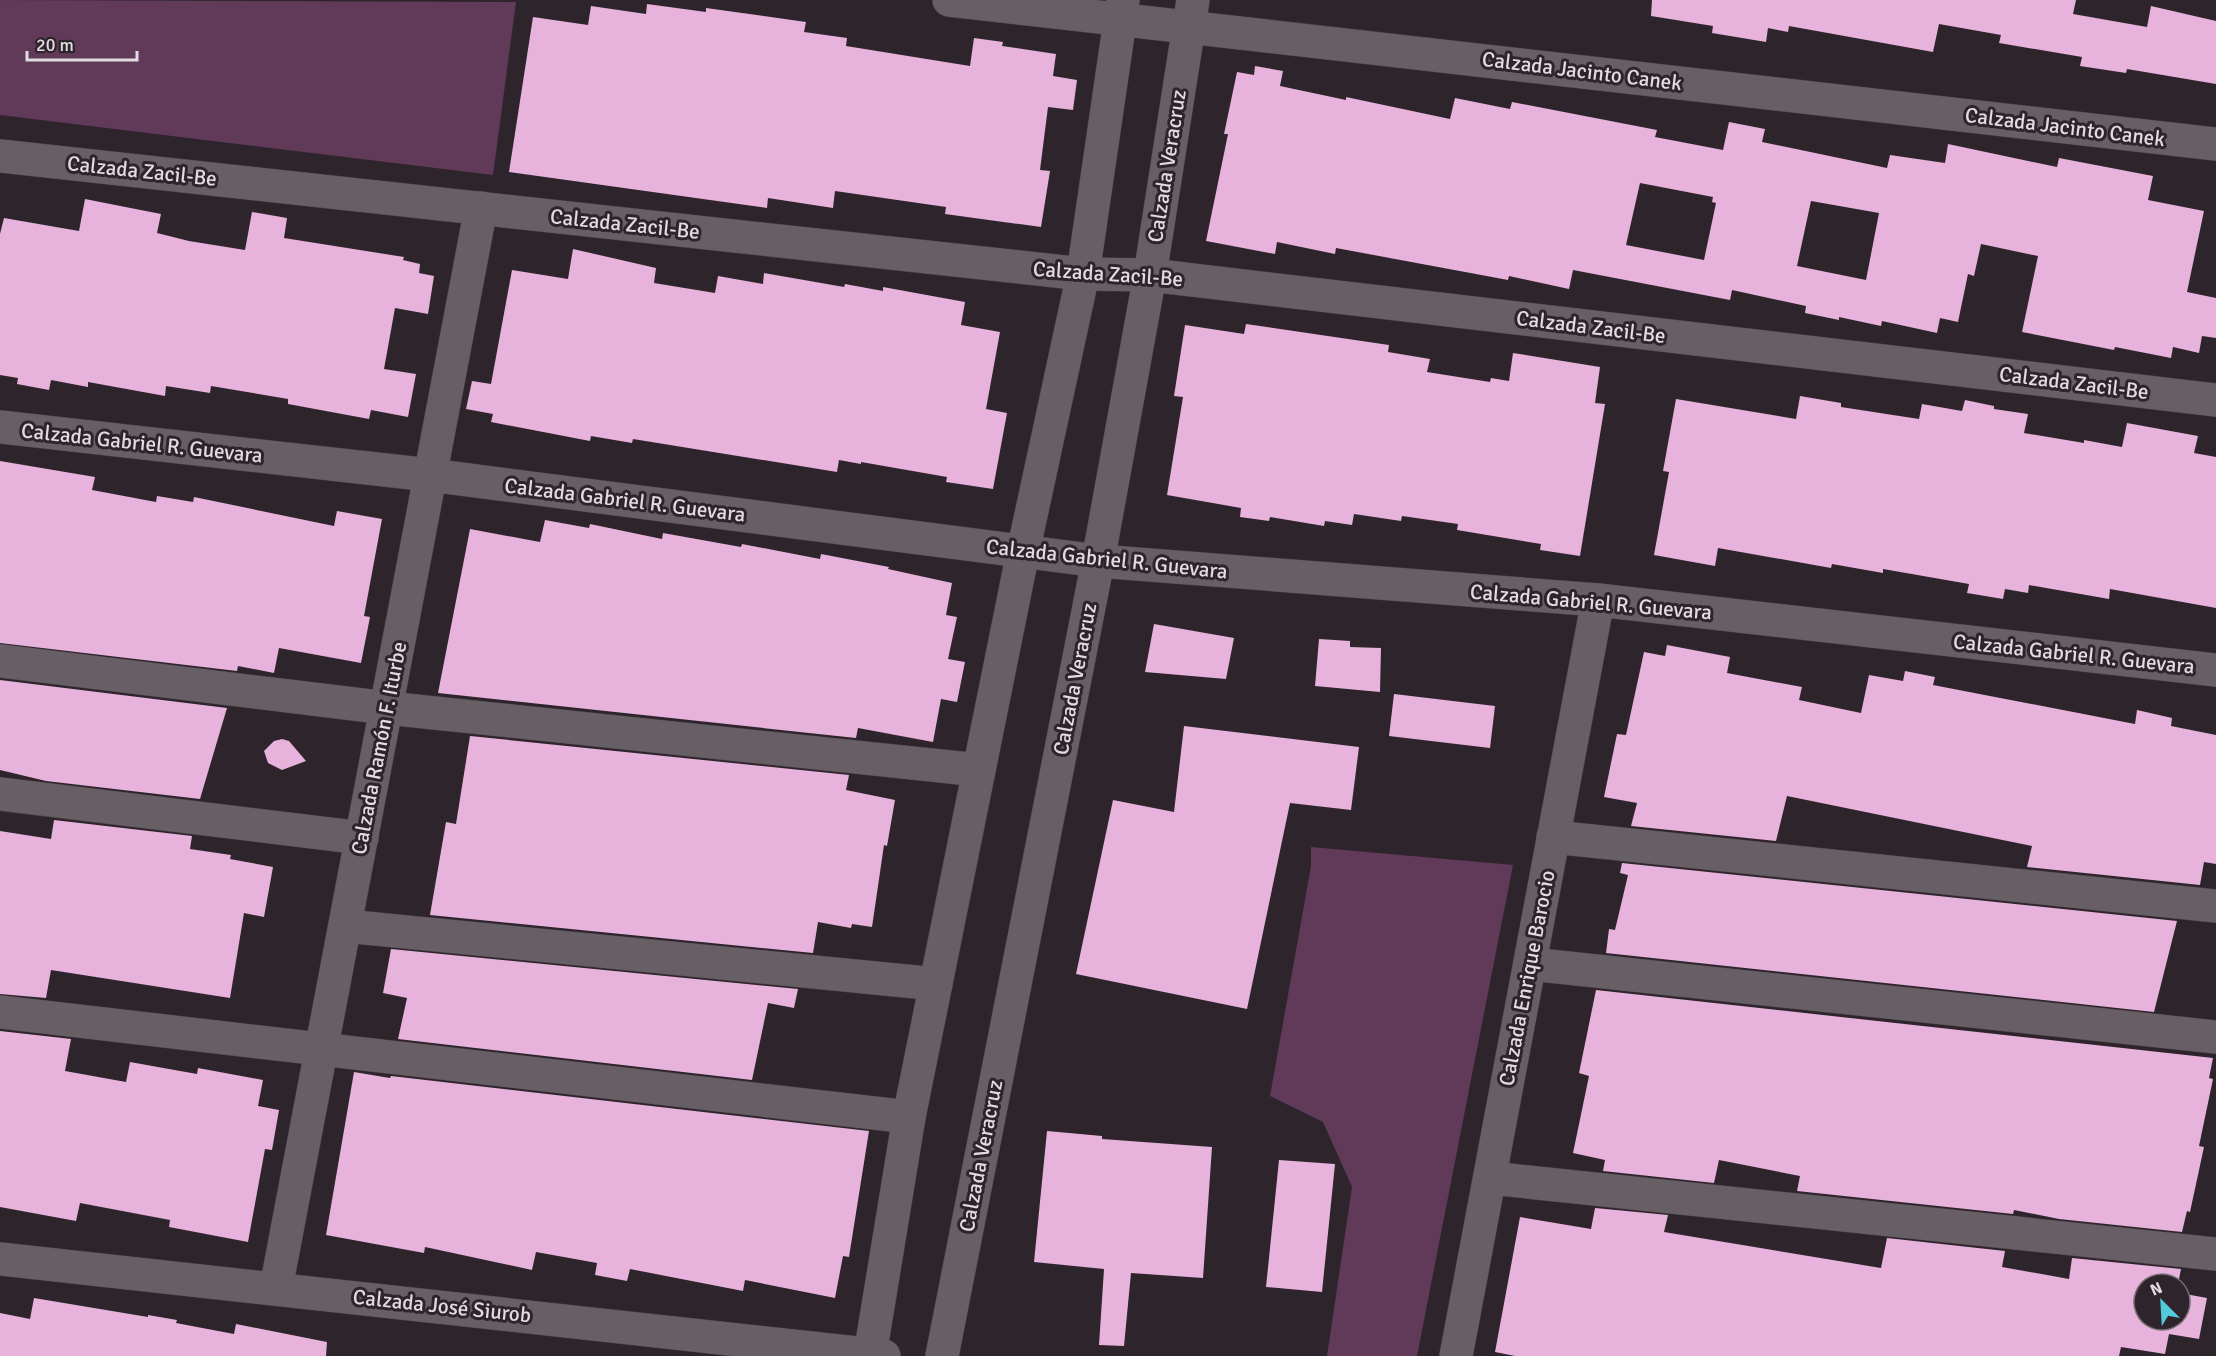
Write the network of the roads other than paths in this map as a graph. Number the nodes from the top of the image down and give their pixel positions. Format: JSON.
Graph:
{"nodes":[{"id":1,"x":949,"y":0,"type":"edge"},
{"id":2,"x":1121,"y":9,"type":"edge"},
{"id":3,"x":1191,"y":13,"type":"edge"},
{"id":4,"x":2216,"y":144,"type":"edge"},
{"id":5,"x":0,"y":156,"type":"edge"},
{"id":6,"x":481,"y":208,"type":"junction"},
{"id":7,"x":1083,"y":274,"type":"junction"},
{"id":8,"x":1150,"y":275,"type":"junction"},
{"id":9,"x":2216,"y":400,"type":"edge"},
{"id":10,"x":0,"y":427,"type":"edge"},
{"id":11,"x":430,"y":475,"type":"junction"},
{"id":12,"x":1023,"y":552,"type":"junction"},
{"id":13,"x":1098,"y":561,"type":"junction"},
{"id":14,"x":1598,"y":600,"type":"junction"},
{"id":15,"x":0,"y":661,"type":"edge"},
{"id":16,"x":2216,"y":670,"type":"edge"},
{"id":17,"x":387,"y":708,"type":"junction"},
{"id":18,"x":979,"y":770,"type":"junction"},
{"id":19,"x":0,"y":794,"type":"edge"},
{"id":20,"x":1553,"y":837,"type":"junction"},
{"id":21,"x":362,"y":838,"type":"junction"},
{"id":22,"x":2216,"y":906,"type":"edge"},
{"id":23,"x":345,"y":926,"type":"junction"},
{"id":24,"x":1530,"y":963,"type":"junction"},
{"id":25,"x":936,"y":984,"type":"junction"},
{"id":26,"x":0,"y":1012,"type":"edge"},
{"id":27,"x":2216,"y":1037,"type":"edge"},
{"id":28,"x":322,"y":1048,"type":"junction"},
{"id":29,"x":909,"y":1117,"type":"junction"},
{"id":30,"x":1490,"y":1178,"type":"junction"},
{"id":31,"x":2216,"y":1254,"type":"edge"},
{"id":32,"x":0,"y":1259,"type":"edge"},
{"id":33,"x":276,"y":1288,"type":"junction"},
{"id":34,"x":877,"y":1355,"type":"edge"},
{"id":35,"x":942,"y":1356,"type":"edge"},
{"id":36,"x":1456,"y":1356,"type":"edge"}],
"edges":[{"from":1,"to":2,"type":"street","name":"Calzada Jacinto Canek"},
{"from":2,"to":3,"type":"street","name":"Calzada Jacinto Canek"},
{"from":2,"to":7,"type":"street"},
{"from":3,"to":4,"type":"street","name":"Calzada Jacinto Canek"},
{"from":3,"to":8,"type":"street","name":"Calzada Veracruz"},
{"from":5,"to":6,"type":"street","name":"Calzada Zacil-Be"},
{"from":6,"to":7,"type":"street","name":"Calzada Zacil-Be"},
{"from":6,"to":11,"type":"street","name":"Calzada Ramón F. Iturbe"},
{"from":7,"to":8,"type":"street","name":"Calzada Zacil-Be"},
{"from":7,"to":12,"type":"street"},
{"from":8,"to":9,"type":"street","name":"Calzada Zacil-Be"},
{"from":8,"to":13,"type":"street","name":"Calzada Veracruz"},
{"from":10,"to":11,"type":"street","name":"Calzada Gabriel R. Guevara"},
{"from":11,"to":12,"type":"street","name":"Calzada Gabriel R. Guevara"},
{"from":11,"to":17,"type":"street","name":"Calzada Ramón F. Iturbe"},
{"from":12,"to":13,"type":"street","name":"Calzada Gabriel R. Guevara"},
{"from":12,"to":18,"type":"street"},
{"from":13,"to":14,"type":"street","name":"Calzada Gabriel R. Guevara"},
{"from":13,"to":35,"type":"street","name":"Calzada Veracruz"},
{"from":14,"to":16,"type":"street","name":"Calzada Gabriel R. Guevara"},
{"from":14,"to":20,"type":"street","name":"Calzada Enrique Barocio"},
{"from":15,"to":17,"type":"street"},
{"from":17,"to":18,"type":"street"},
{"from":17,"to":21,"type":"street","name":"Calzada Ramón F. Iturbe"},
{"from":18,"to":25,"type":"street"},
{"from":19,"to":21,"type":"street"},
{"from":20,"to":22,"type":"street"},
{"from":20,"to":24,"type":"street","name":"Calzada Enrique Barocio"},
{"from":21,"to":23,"type":"street","name":"Calzada Ramón F. Iturbe"},
{"from":23,"to":25,"type":"street"},
{"from":23,"to":28,"type":"street","name":"Calzada Ramón F. Iturbe"},
{"from":24,"to":27,"type":"street"},
{"from":24,"to":30,"type":"street","name":"Calzada Enrique Barocio"},
{"from":25,"to":29,"type":"street"},
{"from":26,"to":28,"type":"street"},
{"from":28,"to":29,"type":"street"},
{"from":28,"to":33,"type":"street","name":"Calzada Ramón F. Iturbe"},
{"from":29,"to":34,"type":"street"},
{"from":30,"to":31,"type":"street"},
{"from":30,"to":36,"type":"street","name":"Calzada Enrique Barocio"},
{"from":32,"to":33,"type":"street","name":"Calzada José Siurob"},
{"from":33,"to":34,"type":"street","name":"Calzada José Siurob"}]}
